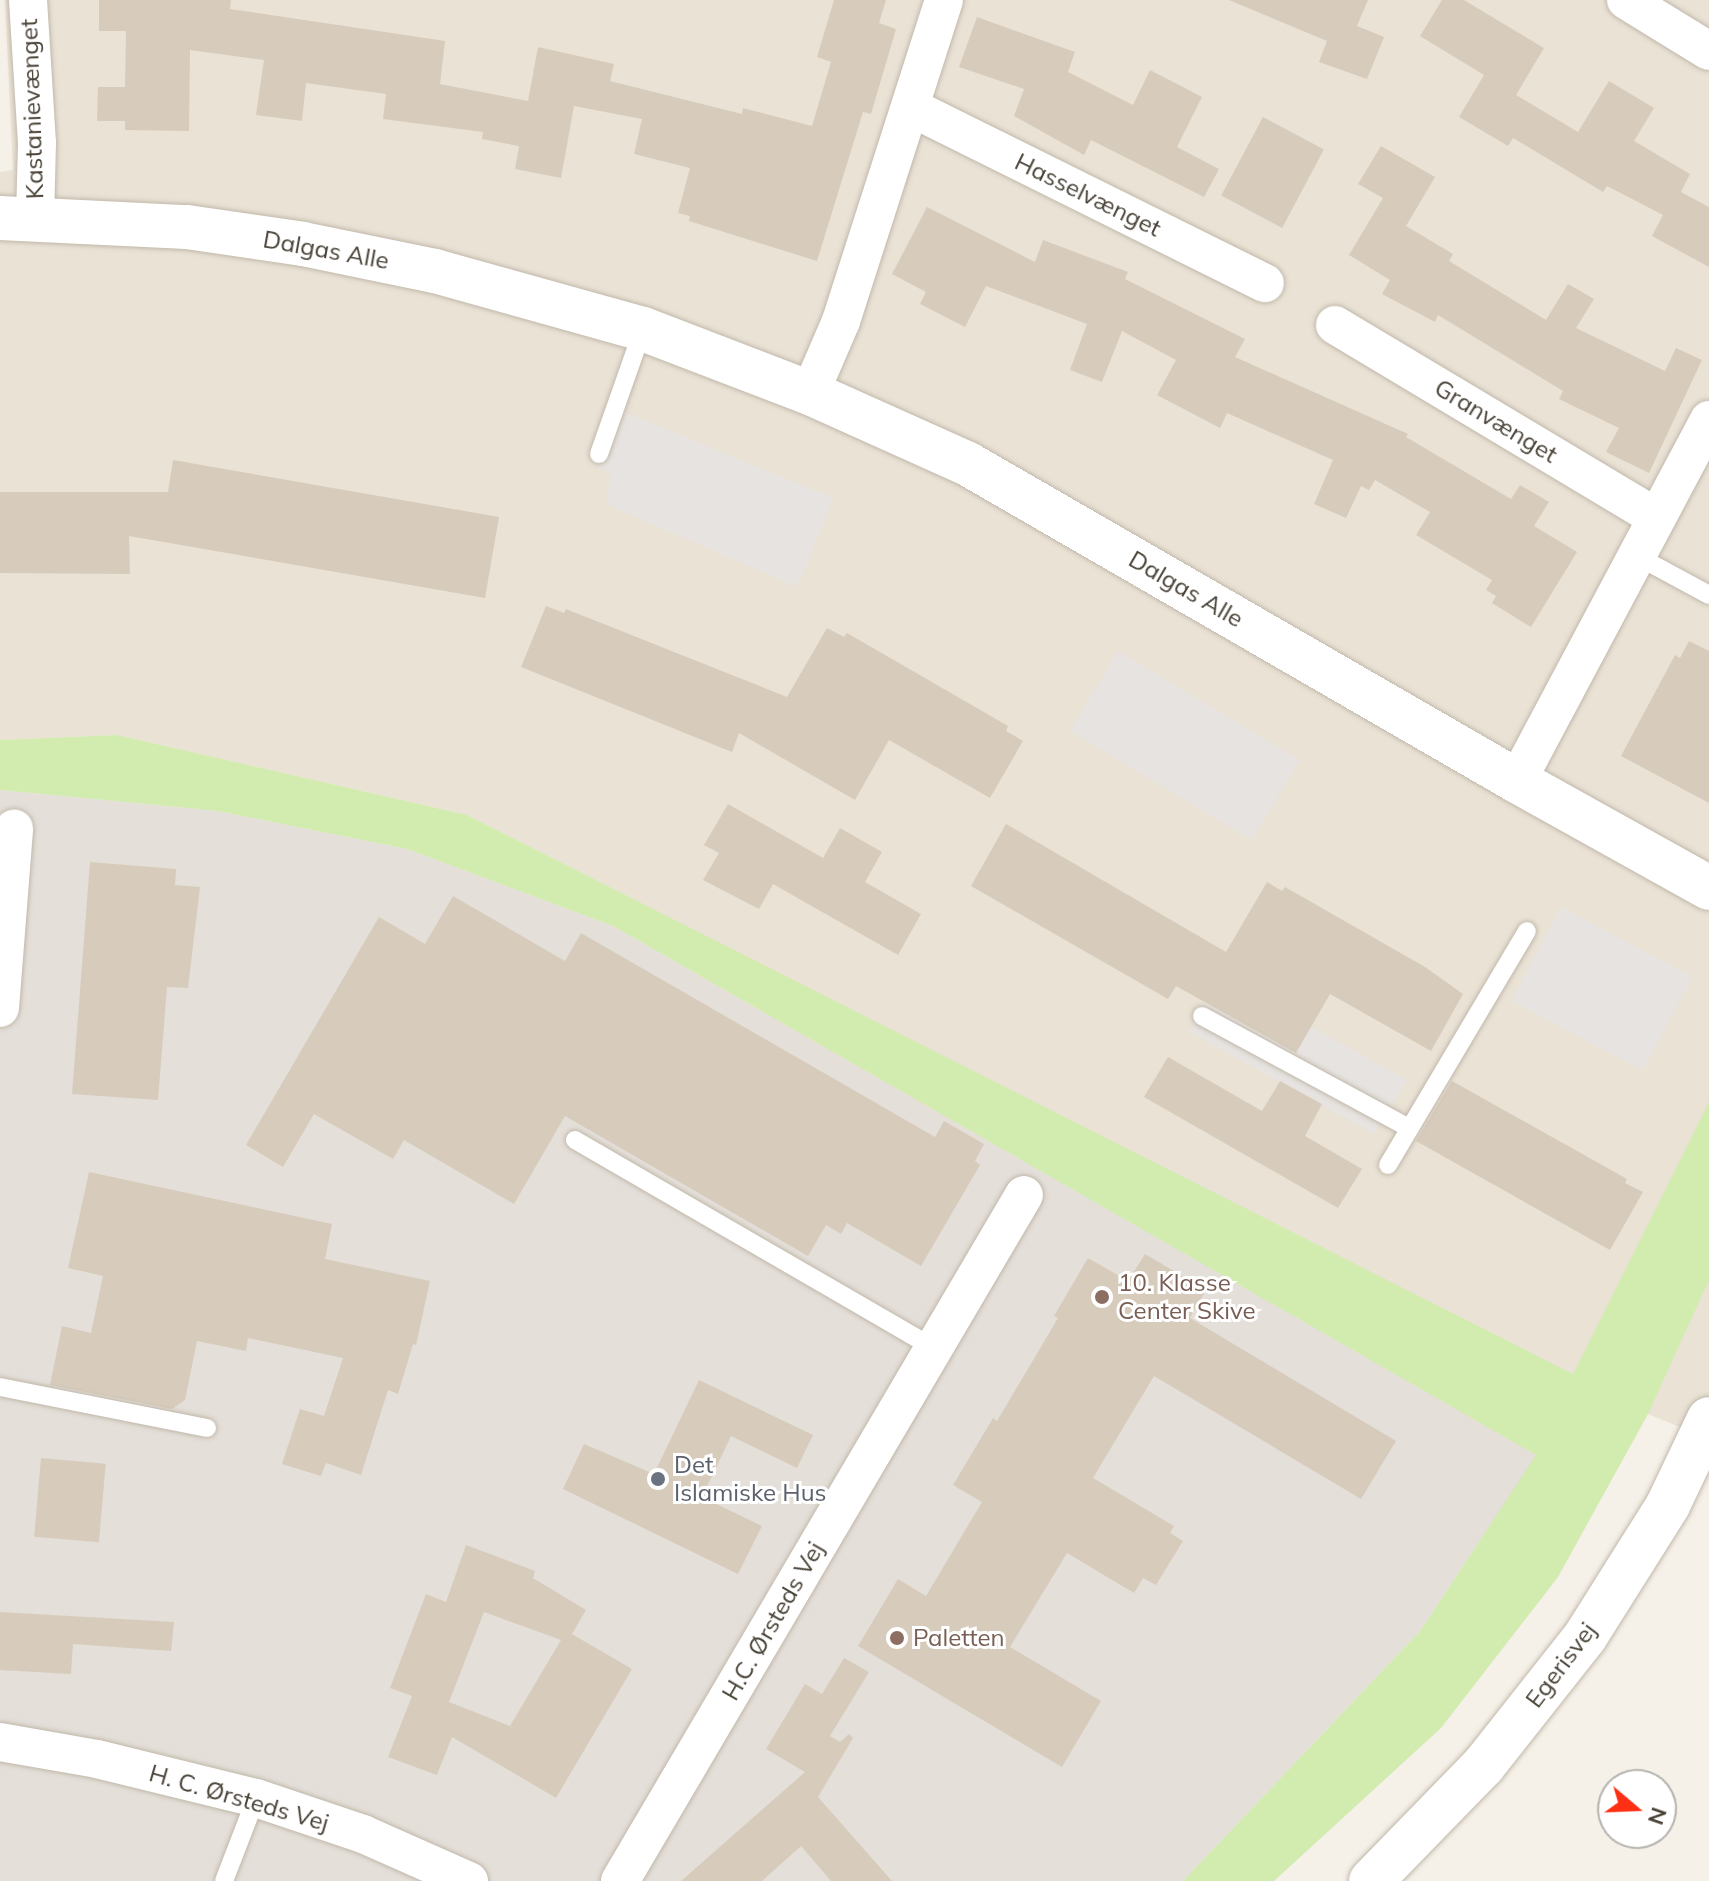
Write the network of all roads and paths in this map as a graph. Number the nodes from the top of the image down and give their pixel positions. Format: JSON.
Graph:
{"nodes":[{"id":1,"x":28,"y":0,"type":"edge"},
{"id":2,"x":944,"y":0,"type":"edge"},
{"id":3,"x":1626,"y":0,"type":"edge"},
{"id":4,"x":1709,"y":51,"type":"edge"},
{"id":5,"x":912,"y":108,"type":"junction"},
{"id":6,"x":17,"y":218,"type":"edge"},
{"id":7,"x":1265,"y":283,"type":"dead end"},
{"id":8,"x":1335,"y":325,"type":"dead end"},
{"id":9,"x":643,"y":329,"type":"junction"},
{"id":10,"x":810,"y":393,"type":"junction"},
{"id":11,"x":1709,"y":420,"type":"edge"},
{"id":12,"x":599,"y":454,"type":"dead end"},
{"id":13,"x":1657,"y":518,"type":"junction"},
{"id":14,"x":1637,"y":556,"type":"junction"},
{"id":15,"x":1709,"y":595,"type":"edge"},
{"id":16,"x":1517,"y":781,"type":"junction"},
{"id":17,"x":14,"y":829,"type":"dead end"},
{"id":18,"x":1709,"y":888,"type":"edge"},
{"id":19,"x":1527,"y":931,"type":"dead end"},
{"id":20,"x":0,"y":1008,"type":"edge"},
{"id":21,"x":1202,"y":1016,"type":"dead end"},
{"id":22,"x":1409,"y":1128,"type":"junction"},
{"id":23,"x":575,"y":1140,"type":"dead end"},
{"id":24,"x":1388,"y":1165,"type":"dead end"},
{"id":25,"x":1024,"y":1195,"type":"dead end"},
{"id":26,"x":934,"y":1348,"type":"junction"},
{"id":27,"x":0,"y":1387,"type":"edge"},
{"id":28,"x":1709,"y":1419,"type":"edge"},
{"id":29,"x":207,"y":1428,"type":"dead end"},
{"id":30,"x":0,"y":1742,"type":"edge"},
{"id":31,"x":256,"y":1798,"type":"junction"},
{"id":32,"x":224,"y":1881,"type":"edge"},
{"id":33,"x":469,"y":1881,"type":"edge"},
{"id":34,"x":620,"y":1881,"type":"edge"},
{"id":35,"x":1371,"y":1881,"type":"edge"}],
"edges":[{"from":1,"to":6,"type":"street","name":"Kastanievænget"},
{"from":2,"to":5,"type":"street"},
{"from":3,"to":4,"type":"street"},
{"from":5,"to":7,"type":"street","name":"Hasselvænget"},
{"from":5,"to":10,"type":"street"},
{"from":6,"to":9,"type":"street","name":"Dalgas Alle"},
{"from":8,"to":13,"type":"street","name":"Granvænget"},
{"from":9,"to":10,"type":"street","name":"Dalgas Alle"},
{"from":9,"to":12,"type":"lane"},
{"from":10,"to":16,"type":"street","name":"Dalgas Alle"},
{"from":11,"to":13,"type":"street"},
{"from":13,"to":14,"type":"street"},
{"from":14,"to":15,"type":"lane"},
{"from":14,"to":16,"type":"street"},
{"from":16,"to":18,"type":"street","name":"Dalgas Alle"},
{"from":17,"to":20,"type":"street"},
{"from":19,"to":22,"type":"lane"},
{"from":21,"to":22,"type":"lane"},
{"from":22,"to":24,"type":"lane"},
{"from":23,"to":26,"type":"lane"},
{"from":25,"to":26,"type":"street","name":"H.C. Ørsteds Vej"},
{"from":26,"to":34,"type":"street","name":"H.C. Ørsteds Vej"},
{"from":27,"to":29,"type":"lane"},
{"from":28,"to":35,"type":"street","name":"Egerisvej"},
{"from":30,"to":31,"type":"street","name":"H. C. Ørsteds Vej"},
{"from":31,"to":32,"type":"lane"},
{"from":31,"to":33,"type":"street","name":"H. C. Ørsteds Vej"}]}
